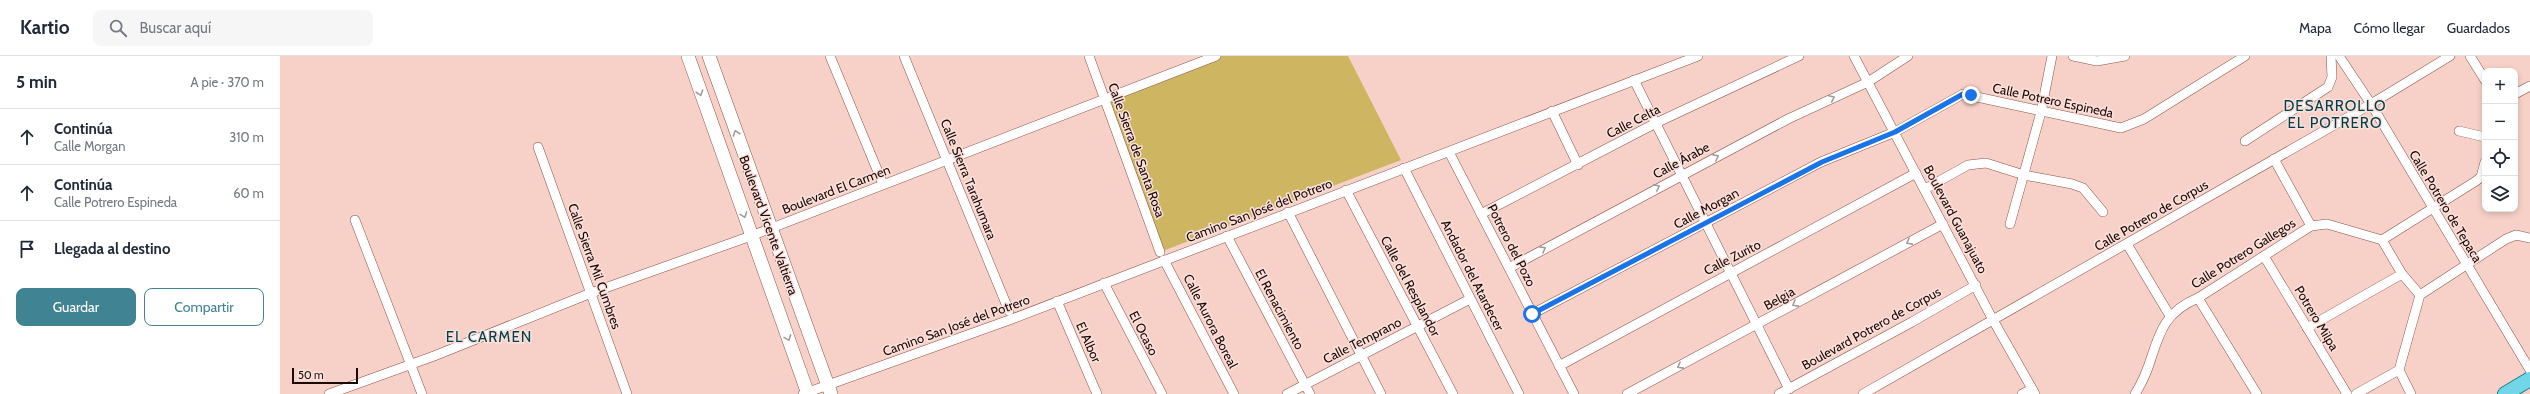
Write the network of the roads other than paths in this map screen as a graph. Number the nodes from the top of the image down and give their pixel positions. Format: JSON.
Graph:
{"nodes":[{"id":1,"x":688,"y":56,"type":"edge"},
{"id":2,"x":709,"y":56,"type":"edge"},
{"id":3,"x":830,"y":56,"type":"edge"},
{"id":4,"x":904,"y":56,"type":"edge"},
{"id":5,"x":1089,"y":56,"type":"edge"},
{"id":6,"x":1216,"y":56,"type":"edge"},
{"id":7,"x":1698,"y":56,"type":"edge"},
{"id":8,"x":1799,"y":56,"type":"edge"},
{"id":9,"x":1854,"y":56,"type":"edge"},
{"id":10,"x":1908,"y":56,"type":"edge"},
{"id":11,"x":2052,"y":56,"type":"edge"},
{"id":12,"x":2073,"y":56,"type":"edge"},
{"id":13,"x":2125,"y":56,"type":"edge"},
{"id":14,"x":2245,"y":56,"type":"edge"},
{"id":15,"x":2331,"y":56,"type":"edge"},
{"id":16,"x":2338,"y":56,"type":"edge"},
{"id":17,"x":2450,"y":56,"type":"edge"},
{"id":18,"x":2470,"y":56,"type":"edge"},
{"id":19,"x":2482,"y":75,"type":"edge"},
{"id":20,"x":1634,"y":80,"type":"junction"},
{"id":21,"x":1868,"y":82,"type":"junction"},
{"id":22,"x":2530,"y":86,"type":"edge"},
{"id":23,"x":2518,"y":92,"type":"edge"},
{"id":24,"x":1104,"y":98,"type":"junction"},
{"id":25,"x":2371,"y":104,"type":"junction"},
{"id":26,"x":1552,"y":111,"type":"junction"},
{"id":27,"x":2041,"y":112,"type":"junction"},
{"id":28,"x":1656,"y":123,"type":"junction"},
{"id":29,"x":2459,"y":131,"type":"dead end"},
{"id":30,"x":1895,"y":132,"type":"junction"},
{"id":31,"x":2482,"y":135,"type":"edge"},
{"id":32,"x":2244,"y":141,"type":"dead end"},
{"id":33,"x":538,"y":147,"type":"dead end"},
{"id":34,"x":1449,"y":152,"type":"junction"},
{"id":35,"x":2274,"y":159,"type":"junction"},
{"id":36,"x":947,"y":160,"type":"junction"},
{"id":37,"x":1578,"y":165,"type":"junction"},
{"id":38,"x":1404,"y":168,"type":"junction"},
{"id":39,"x":1916,"y":173,"type":"junction"},
{"id":40,"x":2482,"y":173,"type":"edge"},
{"id":41,"x":1681,"y":174,"type":"junction"},
{"id":42,"x":2024,"y":175,"type":"junction"},
{"id":43,"x":883,"y":184,"type":"junction"},
{"id":44,"x":1925,"y":189,"type":"junction"},
{"id":45,"x":1346,"y":190,"type":"junction"},
{"id":46,"x":2432,"y":210,"type":"junction"},
{"id":47,"x":1288,"y":212,"type":"junction"},
{"id":48,"x":2103,"y":212,"type":"dead end"},
{"id":49,"x":1481,"y":214,"type":"junction"},
{"id":50,"x":355,"y":220,"type":"dead end"},
{"id":51,"x":1706,"y":223,"type":"junction"},
{"id":52,"x":1943,"y":224,"type":"junction"},
{"id":53,"x":2010,"y":224,"type":"dead end"},
{"id":54,"x":2310,"y":226,"type":"junction"},
{"id":55,"x":770,"y":228,"type":"junction"},
{"id":56,"x":751,"y":236,"type":"junction"},
{"id":57,"x":1227,"y":236,"type":"junction"},
{"id":58,"x":2530,"y":238,"type":"edge"},
{"id":59,"x":2382,"y":240,"type":"junction"},
{"id":60,"x":2127,"y":244,"type":"junction"},
{"id":61,"x":1162,"y":256,"type":"junction"},
{"id":62,"x":2264,"y":256,"type":"junction"},
{"id":63,"x":2467,"y":265,"type":"junction"},
{"id":64,"x":1509,"y":268,"type":"junction"},
{"id":65,"x":1731,"y":273,"type":"junction"},
{"id":66,"x":2402,"y":274,"type":"junction"},
{"id":67,"x":1104,"y":283,"type":"junction"},
{"id":68,"x":1976,"y":284,"type":"junction"},
{"id":69,"x":591,"y":293,"type":"junction"},
{"id":70,"x":2420,"y":295,"type":"junction"},
{"id":71,"x":2198,"y":298,"type":"junction"},
{"id":72,"x":1470,"y":299,"type":"junction"},
{"id":73,"x":1056,"y":301,"type":"junction"},
{"id":74,"x":1009,"y":311,"type":"dead end"},
{"id":75,"x":1532,"y":314,"type":"junction"},
{"id":76,"x":1991,"y":316,"type":"junction"},
{"id":77,"x":2170,"y":316,"type":"junction"},
{"id":78,"x":1757,"y":325,"type":"junction"},
{"id":79,"x":1417,"y":326,"type":"junction"},
{"id":80,"x":2307,"y":328,"type":"junction"},
{"id":81,"x":1361,"y":356,"type":"junction"},
{"id":82,"x":411,"y":364,"type":"junction"},
{"id":83,"x":1559,"y":366,"type":"junction"},
{"id":84,"x":2399,"y":370,"type":"junction"},
{"id":85,"x":2530,"y":370,"type":"edge"},
{"id":86,"x":2530,"y":379,"type":"edge"},
{"id":87,"x":1305,"y":385,"type":"junction"},
{"id":88,"x":1789,"y":389,"type":"junction"},
{"id":89,"x":830,"y":390,"type":"edge"},
{"id":90,"x":2033,"y":392,"type":"edge"},
{"id":91,"x":806,"y":393,"type":"edge"},
{"id":92,"x":329,"y":394,"type":"edge"},
{"id":93,"x":422,"y":394,"type":"edge"},
{"id":94,"x":627,"y":394,"type":"edge"},
{"id":95,"x":1097,"y":394,"type":"edge"},
{"id":96,"x":1162,"y":394,"type":"edge"},
{"id":97,"x":1234,"y":394,"type":"edge"},
{"id":98,"x":1287,"y":394,"type":"edge"},
{"id":99,"x":1310,"y":394,"type":"edge"},
{"id":100,"x":1381,"y":394,"type":"edge"},
{"id":101,"x":1453,"y":394,"type":"edge"},
{"id":102,"x":1519,"y":394,"type":"edge"},
{"id":103,"x":1574,"y":394,"type":"edge"},
{"id":104,"x":1627,"y":394,"type":"edge"},
{"id":105,"x":1779,"y":394,"type":"edge"},
{"id":106,"x":1864,"y":394,"type":"edge"},
{"id":107,"x":2022,"y":394,"type":"edge"},
{"id":108,"x":2135,"y":394,"type":"edge"},
{"id":109,"x":2257,"y":394,"type":"edge"},
{"id":110,"x":2347,"y":394,"type":"edge"},
{"id":111,"x":2356,"y":394,"type":"edge"},
{"id":112,"x":2411,"y":394,"type":"edge"},
{"id":113,"x":2505,"y":394,"type":"edge"}],
"edges":[{"from":1,"to":56,"type":"main road","name":"Boulevard Vicente Valtierra","one_way":true},
{"from":55,"to":2,"type":"main road","name":"Boulevard Vicente Valtierra","one_way":true},
{"from":3,"to":43,"type":"street"},
{"from":4,"to":36,"type":"street","name":"Calle Sierra Tarahumara"},
{"from":5,"to":24,"type":"street","name":"Calle Sierra de Santa Rosa"},
{"from":6,"to":24,"type":"street","name":"Boulevard El Carmen"},
{"from":7,"to":20,"type":"street","name":"Camino San José del Potrero"},
{"from":8,"to":28,"type":"street","name":"Calle Celta"},
{"from":9,"to":21,"type":"street","name":"Boulevard Guanajuato"},
{"from":10,"to":21,"type":"street","name":"Calle Árabe"},
{"from":11,"to":27,"type":"street"},
{"from":12,"to":13,"type":"street"},
{"from":14,"to":27,"type":"street","name":"Calle Potrero Espineda"},
{"from":15,"to":32,"type":"street"},
{"from":16,"to":25,"type":"street","name":"Calle Potrero de Tepaca"},
{"from":17,"to":25,"type":"street","name":"Calle Potrero de Corpus"},
{"from":18,"to":19,"type":"street"},
{"from":20,"to":26,"type":"street","name":"Camino San José del Potrero"},
{"from":20,"to":28,"type":"street"},
{"from":21,"to":30,"type":"street","name":"Boulevard Guanajuato"},
{"from":41,"to":21,"type":"street","name":"Calle Árabe","one_way":true},
{"from":22,"to":23,"type":"street"},
{"from":24,"to":36,"type":"street","name":"Boulevard El Carmen"},
{"from":24,"to":61,"type":"street","name":"Calle Sierra de Santa Rosa"},
{"from":25,"to":35,"type":"street","name":"Calle Potrero de Corpus"},
{"from":25,"to":46,"type":"street","name":"Calle Potrero de Tepaca"},
{"from":26,"to":34,"type":"street","name":"Camino San José del Potrero"},
{"from":26,"to":37,"type":"street"},
{"from":27,"to":30,"type":"street","name":"Calle Potrero Espineda"},
{"from":27,"to":42,"type":"street"},
{"from":28,"to":37,"type":"street","name":"Calle Celta"},
{"from":28,"to":41,"type":"street"},
{"from":29,"to":31,"type":"street"},
{"from":30,"to":39,"type":"street","name":"Boulevard Guanajuato"},
{"from":30,"to":51,"type":"street","name":"Calle Morgan"},
{"from":33,"to":69,"type":"street","name":"Calle Sierra Mil Cumbres"},
{"from":34,"to":38,"type":"street","name":"Camino San José del Potrero"},
{"from":34,"to":49,"type":"street","name":"Potrero del Pozo"},
{"from":35,"to":54,"type":"street"},
{"from":35,"to":60,"type":"street","name":"Calle Potrero de Corpus"},
{"from":36,"to":43,"type":"street","name":"Boulevard El Carmen"},
{"from":36,"to":74,"type":"street","name":"Calle Sierra Tarahumara"},
{"from":37,"to":49,"type":"street","name":"Calle Celta"},
{"from":38,"to":45,"type":"street","name":"Camino San José del Potrero"},
{"from":38,"to":72,"type":"street","name":"Andador del Atardecer"},
{"from":39,"to":44,"type":"street","name":"Boulevard Guanajuato"},
{"from":39,"to":65,"type":"street","name":"Calle Zurito"},
{"from":40,"to":46,"type":"street"},
{"from":41,"to":51,"type":"street"},
{"from":64,"to":41,"type":"street","name":"Calle Árabe","one_way":true},
{"from":42,"to":44,"type":"street"},
{"from":42,"to":48,"type":"street"},
{"from":42,"to":53,"type":"street"},
{"from":43,"to":55,"type":"street","name":"Boulevard El Carmen"},
{"from":44,"to":52,"type":"street","name":"Boulevard Guanajuato"},
{"from":45,"to":47,"type":"street","name":"Camino San José del Potrero"},
{"from":45,"to":79,"type":"street","name":"Calle del Resplandor"},
{"from":46,"to":59,"type":"street"},
{"from":46,"to":63,"type":"street","name":"Calle Potrero de Tepaca"},
{"from":47,"to":57,"type":"street","name":"Camino San José del Potrero"},
{"from":47,"to":81,"type":"street"},
{"from":49,"to":64,"type":"street","name":"Potrero del Pozo"},
{"from":50,"to":82,"type":"street"},
{"from":51,"to":65,"type":"street"},
{"from":51,"to":75,"type":"street","name":"Calle Morgan"},
{"from":52,"to":68,"type":"street","name":"Boulevard Guanajuato"},
{"from":52,"to":78,"type":"street","name":"Belgia","one_way":true},
{"from":54,"to":59,"type":"street","name":"Calle Potrero Gallegos"},
{"from":54,"to":62,"type":"street","name":"Calle Potrero Gallegos"},
{"from":55,"to":56,"type":"street","name":"Boulevard El Carmen"},
{"from":55,"to":89,"type":"main road","name":"Boulevard Vicente Valtierra"},
{"from":56,"to":69,"type":"street","name":"Boulevard El Carmen"},
{"from":56,"to":91,"type":"main road","name":"Boulevard Vicente Valtierra","one_way":true},
{"from":57,"to":61,"type":"street","name":"Camino San José del Potrero"},
{"from":57,"to":87,"type":"street","name":"El Renacimiento"},
{"from":58,"to":63,"type":"street"},
{"from":59,"to":66,"type":"street"},
{"from":60,"to":76,"type":"street","name":"Calle Potrero de Corpus"},
{"from":60,"to":77,"type":"street"},
{"from":61,"to":67,"type":"street","name":"Camino San José del Potrero"},
{"from":61,"to":97,"type":"street","name":"Calle Aurora Boreal"},
{"from":62,"to":71,"type":"street","name":"Calle Potrero Gallegos"},
{"from":62,"to":80,"type":"street","name":"Potrero Milpa"},
{"from":63,"to":70,"type":"street"},
{"from":63,"to":85,"type":"street","name":"Calle Potrero de Tepaca"},
{"from":64,"to":75,"type":"street","name":"Potrero del Pozo"},
{"from":65,"to":78,"type":"street"},
{"from":65,"to":83,"type":"street","name":"Calle Zurito"},
{"from":66,"to":70,"type":"street"},
{"from":66,"to":80,"type":"street"},
{"from":67,"to":73,"type":"street","name":"Camino San José del Potrero"},
{"from":67,"to":96,"type":"street","name":"El Ocaso"},
{"from":68,"to":76,"type":"street","name":"Boulevard Guanajuato"},
{"from":68,"to":88,"type":"street","name":"Boulevard Potrero de Corpus"},
{"from":69,"to":82,"type":"street","name":"Boulevard El Carmen"},
{"from":69,"to":94,"type":"street","name":"Calle Sierra Mil Cumbres"},
{"from":70,"to":84,"type":"street"},
{"from":71,"to":77,"type":"street","name":"Calle Potrero Gallegos"},
{"from":71,"to":109,"type":"street"},
{"from":72,"to":79,"type":"street","name":"Calle Temprano"},
{"from":72,"to":102,"type":"street","name":"Andador del Atardecer"},
{"from":73,"to":89,"type":"street","name":"Camino San José del Potrero"},
{"from":73,"to":95,"type":"street","name":"El Albor"},
{"from":75,"to":83,"type":"street","name":"Potrero del Pozo"},
{"from":76,"to":90,"type":"street","name":"Boulevard Guanajuato"},
{"from":76,"to":106,"type":"street","name":"Calle Potrero de Corpus"},
{"from":77,"to":108,"type":"street","name":"Calle Potrero Gallegos"},
{"from":78,"to":88,"type":"street"},
{"from":78,"to":104,"type":"street","name":"Belgia","one_way":true},
{"from":79,"to":81,"type":"street","name":"Calle Temprano"},
{"from":79,"to":101,"type":"street","name":"Calle del Resplandor"},
{"from":80,"to":110,"type":"street","name":"Potrero Milpa"},
{"from":81,"to":87,"type":"street","name":"Calle Temprano"},
{"from":81,"to":100,"type":"street"},
{"from":82,"to":92,"type":"street","name":"Boulevard El Carmen"},
{"from":82,"to":93,"type":"street"},
{"from":83,"to":103,"type":"street","name":"Potrero del Pozo"},
{"from":84,"to":111,"type":"street"},
{"from":84,"to":112,"type":"street"},
{"from":86,"to":113,"type":"main road"},
{"from":87,"to":98,"type":"street","name":"Calle Temprano"},
{"from":87,"to":99,"type":"street","name":"El Renacimiento"},
{"from":88,"to":105,"type":"street","name":"Boulevard Potrero de Corpus"},
{"from":89,"to":91,"type":"street","name":"Camino San José del Potrero"},
{"from":90,"to":107,"type":"street"}]}
